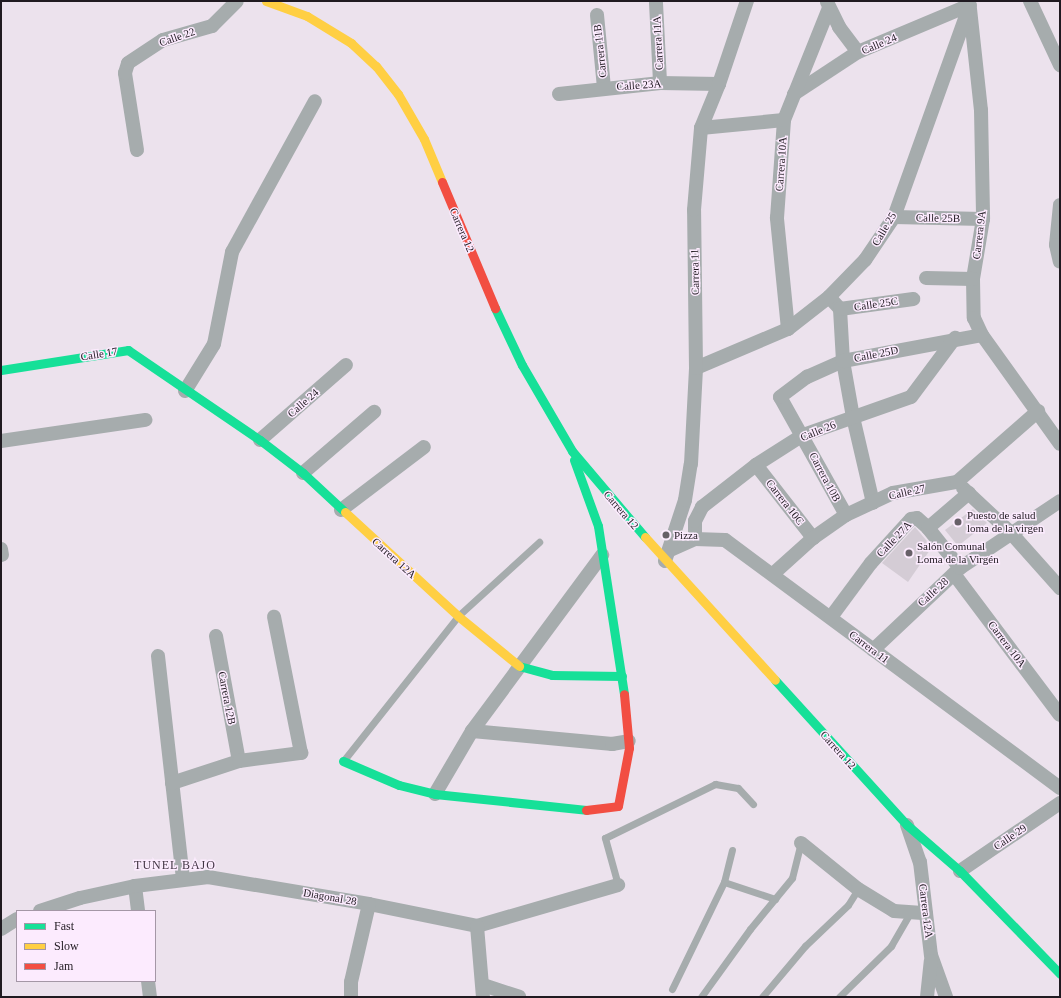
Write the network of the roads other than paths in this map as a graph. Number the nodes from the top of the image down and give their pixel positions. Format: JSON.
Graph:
{"nodes":[{"id":1,"x":237,"y":1,"type":"edge"},
{"id":2,"x":266,"y":1,"type":"edge"},
{"id":3,"x":747,"y":1,"type":"edge"},
{"id":4,"x":1030,"y":1,"type":"edge"},
{"id":5,"x":656,"y":3,"type":"dead end"},
{"id":6,"x":969,"y":3,"type":"edge"},
{"id":7,"x":828,"y":4,"type":"edge"},
{"id":8,"x":597,"y":15,"type":"dead end"},
{"id":9,"x":858,"y":52,"type":"junction"},
{"id":10,"x":1060,"y":65,"type":"edge"},
{"id":11,"x":660,"y":83,"type":"junction"},
{"id":12,"x":719,"y":84,"type":"junction"},
{"id":13,"x":604,"y":88,"type":"junction"},
{"id":14,"x":559,"y":94,"type":"dead end"},
{"id":15,"x":794,"y":94,"type":"junction"},
{"id":16,"x":315,"y":101,"type":"dead end"},
{"id":17,"x":784,"y":120,"type":"junction"},
{"id":18,"x":701,"y":128,"type":"junction"},
{"id":19,"x":138,"y":150,"type":"dead end"},
{"id":20,"x":1060,"y":205,"type":"edge"},
{"id":21,"x":894,"y":217,"type":"junction"},
{"id":22,"x":983,"y":219,"type":"junction"},
{"id":23,"x":1060,"y":262,"type":"edge"},
{"id":24,"x":926,"y":278,"type":"dead end"},
{"id":25,"x":973,"y":279,"type":"junction"},
{"id":26,"x":829,"y":297,"type":"junction"},
{"id":27,"x":913,"y":299,"type":"dead end"},
{"id":28,"x":840,"y":309,"type":"junction"},
{"id":29,"x":788,"y":329,"type":"junction"},
{"id":30,"x":982,"y":335,"type":"junction"},
{"id":31,"x":955,"y":338,"type":"junction"},
{"id":32,"x":843,"y":361,"type":"junction"},
{"id":33,"x":346,"y":365,"type":"dead end"},
{"id":34,"x":696,"y":368,"type":"junction"},
{"id":35,"x":1,"y":370,"type":"edge"},
{"id":36,"x":185,"y":391,"type":"junction"},
{"id":37,"x":780,"y":397,"type":"joint"},
{"id":38,"x":1038,"y":411,"type":"junction"},
{"id":39,"x":374,"y":412,"type":"dead end"},
{"id":40,"x":853,"y":417,"type":"junction"},
{"id":41,"x":145,"y":420,"type":"dead end"},
{"id":42,"x":803,"y":435,"type":"junction"},
{"id":43,"x":1,"y":440,"type":"edge"},
{"id":44,"x":260,"y":440,"type":"junction"},
{"id":45,"x":1060,"y":444,"type":"edge"},
{"id":46,"x":424,"y":447,"type":"dead end"},
{"id":47,"x":572,"y":451,"type":"junction"},
{"id":48,"x":756,"y":465,"type":"junction"},
{"id":49,"x":303,"y":473,"type":"junction"},
{"id":50,"x":957,"y":482,"type":"junction"},
{"id":51,"x":970,"y":493,"type":"junction"},
{"id":52,"x":1060,"y":501,"type":"edge"},
{"id":53,"x":873,"y":503,"type":"junction"},
{"id":54,"x":341,"y":510,"type":"junction"},
{"id":55,"x":846,"y":515,"type":"junction"},
{"id":56,"x":928,"y":528,"type":"junction"},
{"id":57,"x":1011,"y":533,"type":"junction"},
{"id":58,"x":813,"y":538,"type":"junction"},
{"id":59,"x":695,"y":539,"type":"junction"},
{"id":60,"x":539,"y":542,"type":"dead end"},
{"id":61,"x":602,"y":555,"type":"junction"},
{"id":62,"x":667,"y":555,"type":"junction"},
{"id":63,"x":957,"y":571,"type":"junction"},
{"id":64,"x":773,"y":574,"type":"junction"},
{"id":65,"x":1060,"y":588,"type":"edge"},
{"id":66,"x":458,"y":616,"type":"junction"},
{"id":67,"x":274,"y":617,"type":"dead end"},
{"id":68,"x":831,"y":617,"type":"junction"},
{"id":69,"x":216,"y":636,"type":"dead end"},
{"id":70,"x":873,"y":650,"type":"junction"},
{"id":71,"x":158,"y":656,"type":"dead end"},
{"id":72,"x":519,"y":666,"type":"junction"},
{"id":73,"x":622,"y":676,"type":"junction"},
{"id":74,"x":1060,"y":715,"type":"edge"},
{"id":75,"x":472,"y":731,"type":"junction"},
{"id":76,"x":629,"y":741,"type":"junction"},
{"id":77,"x":239,"y":761,"type":"junction"},
{"id":78,"x":344,"y":761,"type":"joint"},
{"id":79,"x":172,"y":783,"type":"junction"},
{"id":80,"x":1060,"y":788,"type":"edge"},
{"id":81,"x":434,"y":794,"type":"junction"},
{"id":82,"x":1060,"y":803,"type":"edge"},
{"id":83,"x":753,"y":804,"type":"dead end"},
{"id":84,"x":907,"y":825,"type":"junction"},
{"id":85,"x":801,"y":843,"type":"joint"},
{"id":86,"x":732,"y":850,"type":"dead end"},
{"id":87,"x":960,"y":871,"type":"junction"},
{"id":88,"x":183,"y":878,"type":"junction"},
{"id":89,"x":724,"y":882,"type":"junction"},
{"id":90,"x":618,"y":885,"type":"joint"},
{"id":91,"x":134,"y":886,"type":"junction"},
{"id":92,"x":858,"y":889,"type":"junction"},
{"id":93,"x":775,"y":899,"type":"junction"},
{"id":94,"x":368,"y":904,"type":"junction"},
{"id":95,"x":43,"y":910,"type":"edge"},
{"id":96,"x":138,"y":910,"type":"edge"},
{"id":97,"x":911,"y":912,"type":"junction"},
{"id":98,"x":926,"y":913,"type":"junction"},
{"id":99,"x":16,"y":920,"type":"edge"},
{"id":100,"x":476,"y":926,"type":"junction"},
{"id":101,"x":1,"y":929,"type":"edge"},
{"id":102,"x":931,"y":955,"type":"junction"},
{"id":103,"x":1060,"y":974,"type":"edge"},
{"id":104,"x":148,"y":982,"type":"edge"},
{"id":105,"x":672,"y":989,"type":"dead end"},
{"id":106,"x":483,"y":991,"type":"edge"},
{"id":107,"x":150,"y":997,"type":"edge"},
{"id":108,"x":351,"y":997,"type":"edge"},
{"id":109,"x":519,"y":997,"type":"edge"},
{"id":110,"x":701,"y":997,"type":"edge"},
{"id":111,"x":762,"y":997,"type":"edge"},
{"id":112,"x":839,"y":997,"type":"edge"},
{"id":113,"x":927,"y":997,"type":"edge"},
{"id":114,"x":946,"y":997,"type":"edge"}],
"edges":[{"from":1,"to":19,"type":"street","name":"Calle 22"},
{"from":2,"to":47,"type":"street","name":"Carrera 12"},
{"from":3,"to":12,"type":"street","name":"Carrera 11"},
{"from":4,"to":10,"type":"street"},
{"from":5,"to":11,"type":"street","name":"Carrera 11A"},
{"from":6,"to":9,"type":"street","name":"Calle 24"},
{"from":6,"to":21,"type":"street","name":"Calle 25"},
{"from":6,"to":22,"type":"street","name":"Carrera 9A"},
{"from":7,"to":9,"type":"street"},
{"from":7,"to":15,"type":"street","name":"Carrera 10A"},
{"from":8,"to":13,"type":"street","name":"Carrera 11B"},
{"from":9,"to":15,"type":"street","name":"Calle 24"},
{"from":11,"to":12,"type":"street","name":"Calle 23A"},
{"from":11,"to":13,"type":"street","name":"Calle 23A"},
{"from":12,"to":18,"type":"street","name":"Carrera 11"},
{"from":13,"to":14,"type":"street","name":"Calle 23A"},
{"from":15,"to":17,"type":"street","name":"Carrera 10A"},
{"from":16,"to":36,"type":"street"},
{"from":17,"to":18,"type":"street"},
{"from":17,"to":29,"type":"street","name":"Carrera 10A"},
{"from":18,"to":34,"type":"street","name":"Carrera 11"},
{"from":20,"to":23,"type":"street"},
{"from":21,"to":22,"type":"street","name":"Calle 25B"},
{"from":21,"to":26,"type":"street","name":"Calle 25"},
{"from":22,"to":25,"type":"street","name":"Carrera 9A"},
{"from":24,"to":25,"type":"street"},
{"from":25,"to":30,"type":"street","name":"Carrera 9A"},
{"from":26,"to":28,"type":"street"},
{"from":26,"to":29,"type":"street","name":"Calle 25"},
{"from":27,"to":28,"type":"street","name":"Calle 25C"},
{"from":28,"to":32,"type":"street"},
{"from":29,"to":34,"type":"street","name":"Calle 25"},
{"from":30,"to":31,"type":"street","name":"Calle 25D"},
{"from":30,"to":38,"type":"street","name":"Carrera 9A"},
{"from":31,"to":32,"type":"street","name":"Calle 25D"},
{"from":31,"to":40,"type":"street","name":"Calle 26"},
{"from":32,"to":37,"type":"street","name":"Calle 25D"},
{"from":32,"to":40,"type":"street"},
{"from":33,"to":44,"type":"street","name":"Calle 24"},
{"from":34,"to":62,"type":"street","name":"Carrera 11"},
{"from":35,"to":36,"type":"street","name":"Calle 17"},
{"from":36,"to":44,"type":"street","name":"Carrera 12A"},
{"from":37,"to":42,"type":"street","name":"Carrera 10B"},
{"from":38,"to":45,"type":"street","name":"Carrera 9A"},
{"from":38,"to":50,"type":"street"},
{"from":39,"to":49,"type":"street"},
{"from":40,"to":42,"type":"street","name":"Calle 26"},
{"from":40,"to":53,"type":"street"},
{"from":41,"to":43,"type":"street"},
{"from":42,"to":48,"type":"street","name":"Calle 26"},
{"from":42,"to":55,"type":"street","name":"Carrera 10B"},
{"from":44,"to":49,"type":"street","name":"Carrera 12A"},
{"from":46,"to":54,"type":"street"},
{"from":47,"to":61,"type":"street"},
{"from":47,"to":62,"type":"street","name":"Carrera 12"},
{"from":48,"to":58,"type":"street","name":"Carrera 10C"},
{"from":48,"to":59,"type":"street","name":"Calle 26"},
{"from":49,"to":54,"type":"street","name":"Carrera 12A"},
{"from":50,"to":51,"type":"street"},
{"from":50,"to":53,"type":"street","name":"Calle 27"},
{"from":51,"to":56,"type":"street","name":"Calle 27A"},
{"from":51,"to":57,"type":"street"},
{"from":52,"to":57,"type":"street","name":"Calle 28"},
{"from":53,"to":55,"type":"street","name":"Calle 27"},
{"from":54,"to":66,"type":"street","name":"Carrera 12A"},
{"from":55,"to":58,"type":"street","name":"Calle 27"},
{"from":56,"to":63,"type":"street","name":"Carrera 10A"},
{"from":56,"to":68,"type":"street","name":"Calle 27A"},
{"from":57,"to":63,"type":"street","name":"Calle 28"},
{"from":57,"to":65,"type":"street"},
{"from":58,"to":64,"type":"street","name":"Calle 27"},
{"from":59,"to":62,"type":"street","name":"Carrera 11"},
{"from":59,"to":64,"type":"street","name":"Carrera 11"},
{"from":60,"to":66,"type":"lane"},
{"from":61,"to":72,"type":"street"},
{"from":61,"to":73,"type":"street"},
{"from":62,"to":84,"type":"street","name":"Carrera 12"},
{"from":63,"to":70,"type":"street","name":"Calle 28"},
{"from":63,"to":74,"type":"street","name":"Carrera 10A"},
{"from":64,"to":68,"type":"street","name":"Carrera 11"},
{"from":66,"to":72,"type":"street","name":"Carrera 12A"},
{"from":66,"to":78,"type":"lane"},
{"from":67,"to":77,"type":"street"},
{"from":68,"to":70,"type":"street","name":"Carrera 11"},
{"from":69,"to":77,"type":"street","name":"Carrera 12B"},
{"from":70,"to":80,"type":"street","name":"Carrera 11"},
{"from":71,"to":79,"type":"street"},
{"from":72,"to":73,"type":"street","name":"Carrera 12A"},
{"from":72,"to":75,"type":"street"},
{"from":73,"to":76,"type":"street"},
{"from":75,"to":76,"type":"street"},
{"from":75,"to":81,"type":"street"},
{"from":76,"to":81,"type":"street"},
{"from":77,"to":79,"type":"street"},
{"from":78,"to":81,"type":"street"},
{"from":79,"to":88,"type":"street"},
{"from":82,"to":87,"type":"street","name":"Calle 29"},
{"from":83,"to":90,"type":"lane"},
{"from":84,"to":87,"type":"street","name":"Carrera 12"},
{"from":84,"to":98,"type":"street","name":"Carrera 12A"},
{"from":85,"to":92,"type":"street"},
{"from":85,"to":93,"type":"lane"},
{"from":86,"to":89,"type":"lane"},
{"from":87,"to":103,"type":"street","name":"Carrera 12"},
{"from":88,"to":91,"type":"street","name":"Diagonal 28"},
{"from":88,"to":94,"type":"street","name":"Diagonal 28"},
{"from":89,"to":93,"type":"lane"},
{"from":89,"to":105,"type":"lane"},
{"from":90,"to":100,"type":"street","name":"Diagonal 28"},
{"from":91,"to":95,"type":"street","name":"Diagonal 28"},
{"from":91,"to":96,"type":"street"},
{"from":92,"to":97,"type":"street"},
{"from":92,"to":111,"type":"lane"},
{"from":93,"to":110,"type":"lane"},
{"from":94,"to":100,"type":"street","name":"Diagonal 28"},
{"from":94,"to":108,"type":"street"},
{"from":97,"to":98,"type":"street"},
{"from":97,"to":112,"type":"lane"},
{"from":98,"to":102,"type":"street","name":"Carrera 12A"},
{"from":99,"to":101,"type":"street"},
{"from":100,"to":106,"type":"street"},
{"from":102,"to":113,"type":"street"},
{"from":102,"to":114,"type":"street","name":"Carrera 12A"},
{"from":104,"to":107,"type":"street"},
{"from":106,"to":109,"type":"street"}]}
